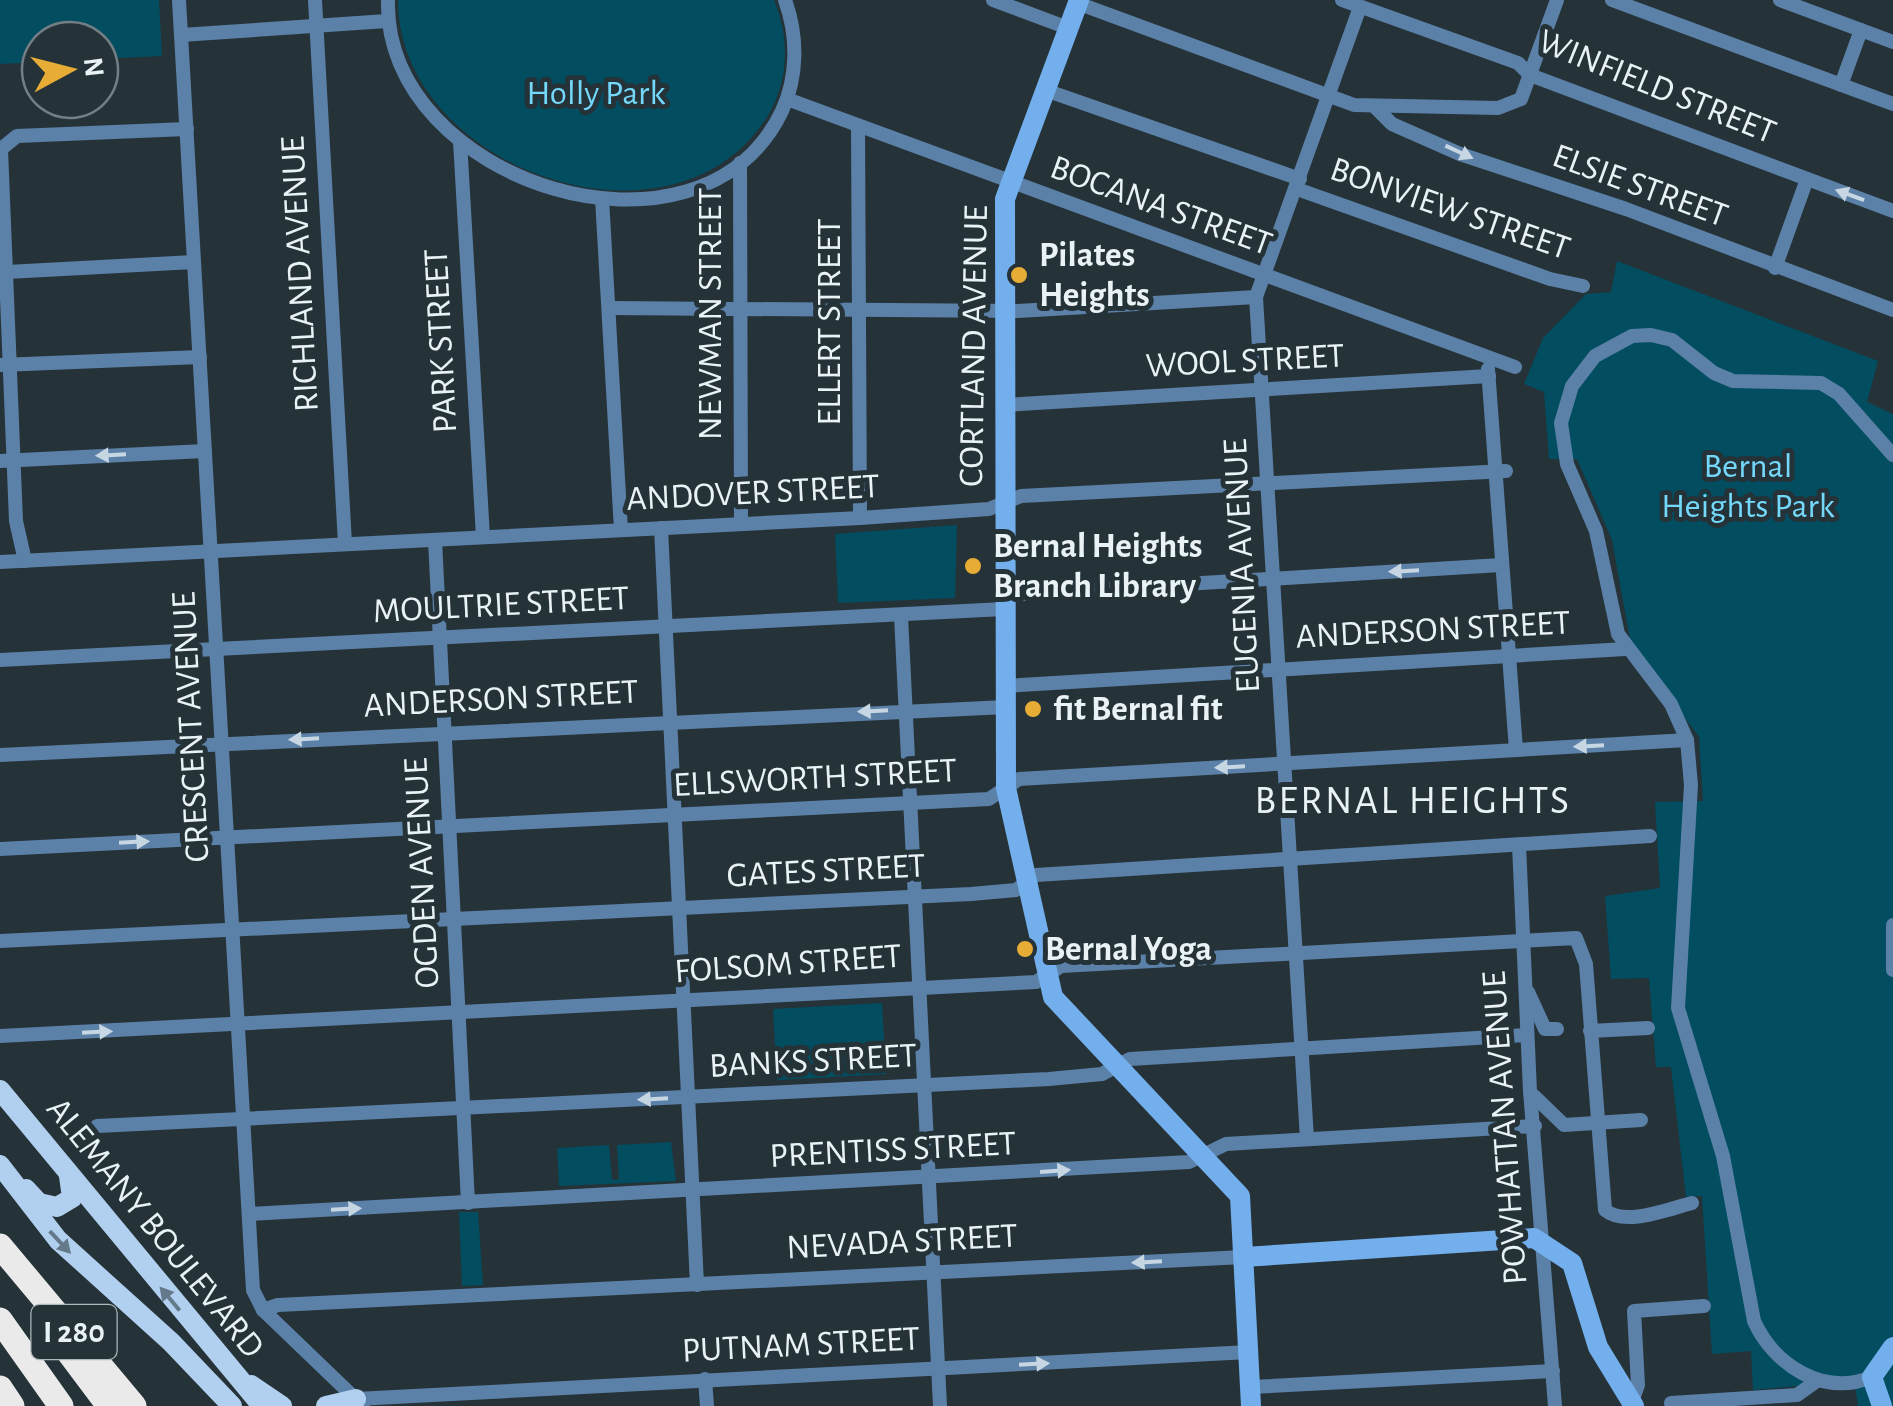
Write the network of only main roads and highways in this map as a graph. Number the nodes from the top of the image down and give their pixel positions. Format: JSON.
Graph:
{"nodes":[{"id":1,"x":0,"y":1090,"type":"edge"},
{"id":2,"x":0,"y":1164,"type":"edge"},
{"id":3,"x":68,"y":1176,"type":"junction"},
{"id":4,"x":4,"y":1255,"type":"edge"},
{"id":5,"x":0,"y":1320,"type":"edge"},
{"id":6,"x":0,"y":1342,"type":"edge"},
{"id":7,"x":232,"y":1374,"type":"junction"},
{"id":8,"x":0,"y":1388,"type":"edge"},
{"id":9,"x":356,"y":1404,"type":"edge"},
{"id":10,"x":12,"y":1406,"type":"edge"},
{"id":11,"x":45,"y":1406,"type":"edge"},
{"id":12,"x":62,"y":1406,"type":"edge"},
{"id":13,"x":109,"y":1406,"type":"edge"},
{"id":14,"x":134,"y":1406,"type":"edge"},
{"id":15,"x":147,"y":1406,"type":"edge"},
{"id":16,"x":232,"y":1406,"type":"edge"},
{"id":17,"x":262,"y":1406,"type":"edge"},
{"id":18,"x":282,"y":1406,"type":"edge"},
{"id":19,"x":326,"y":1406,"type":"edge"}],
"edges":[{"from":1,"to":3,"type":"main road","name":"ALEMANY BOULEVARD"},
{"from":2,"to":3,"type":"main road"},
{"from":2,"to":16,"type":"main road","name":"ALEMANY BOULEVARD","one_way":true},
{"from":7,"to":3,"type":"main road","name":"ALEMANY BOULEVARD","one_way":true},
{"from":4,"to":13,"type":"highway"},
{"from":4,"to":14,"type":"highway","number":"I 280"},
{"from":4,"to":15,"type":"highway"},
{"from":5,"to":12,"type":"highway"},
{"from":6,"to":11,"type":"highway","number":"I 280"},
{"from":7,"to":17,"type":"main road","name":"ALEMANY BOULEVARD"},
{"from":7,"to":18,"type":"main road"},
{"from":8,"to":10,"type":"highway"},
{"from":9,"to":19,"type":"main road"}]}
